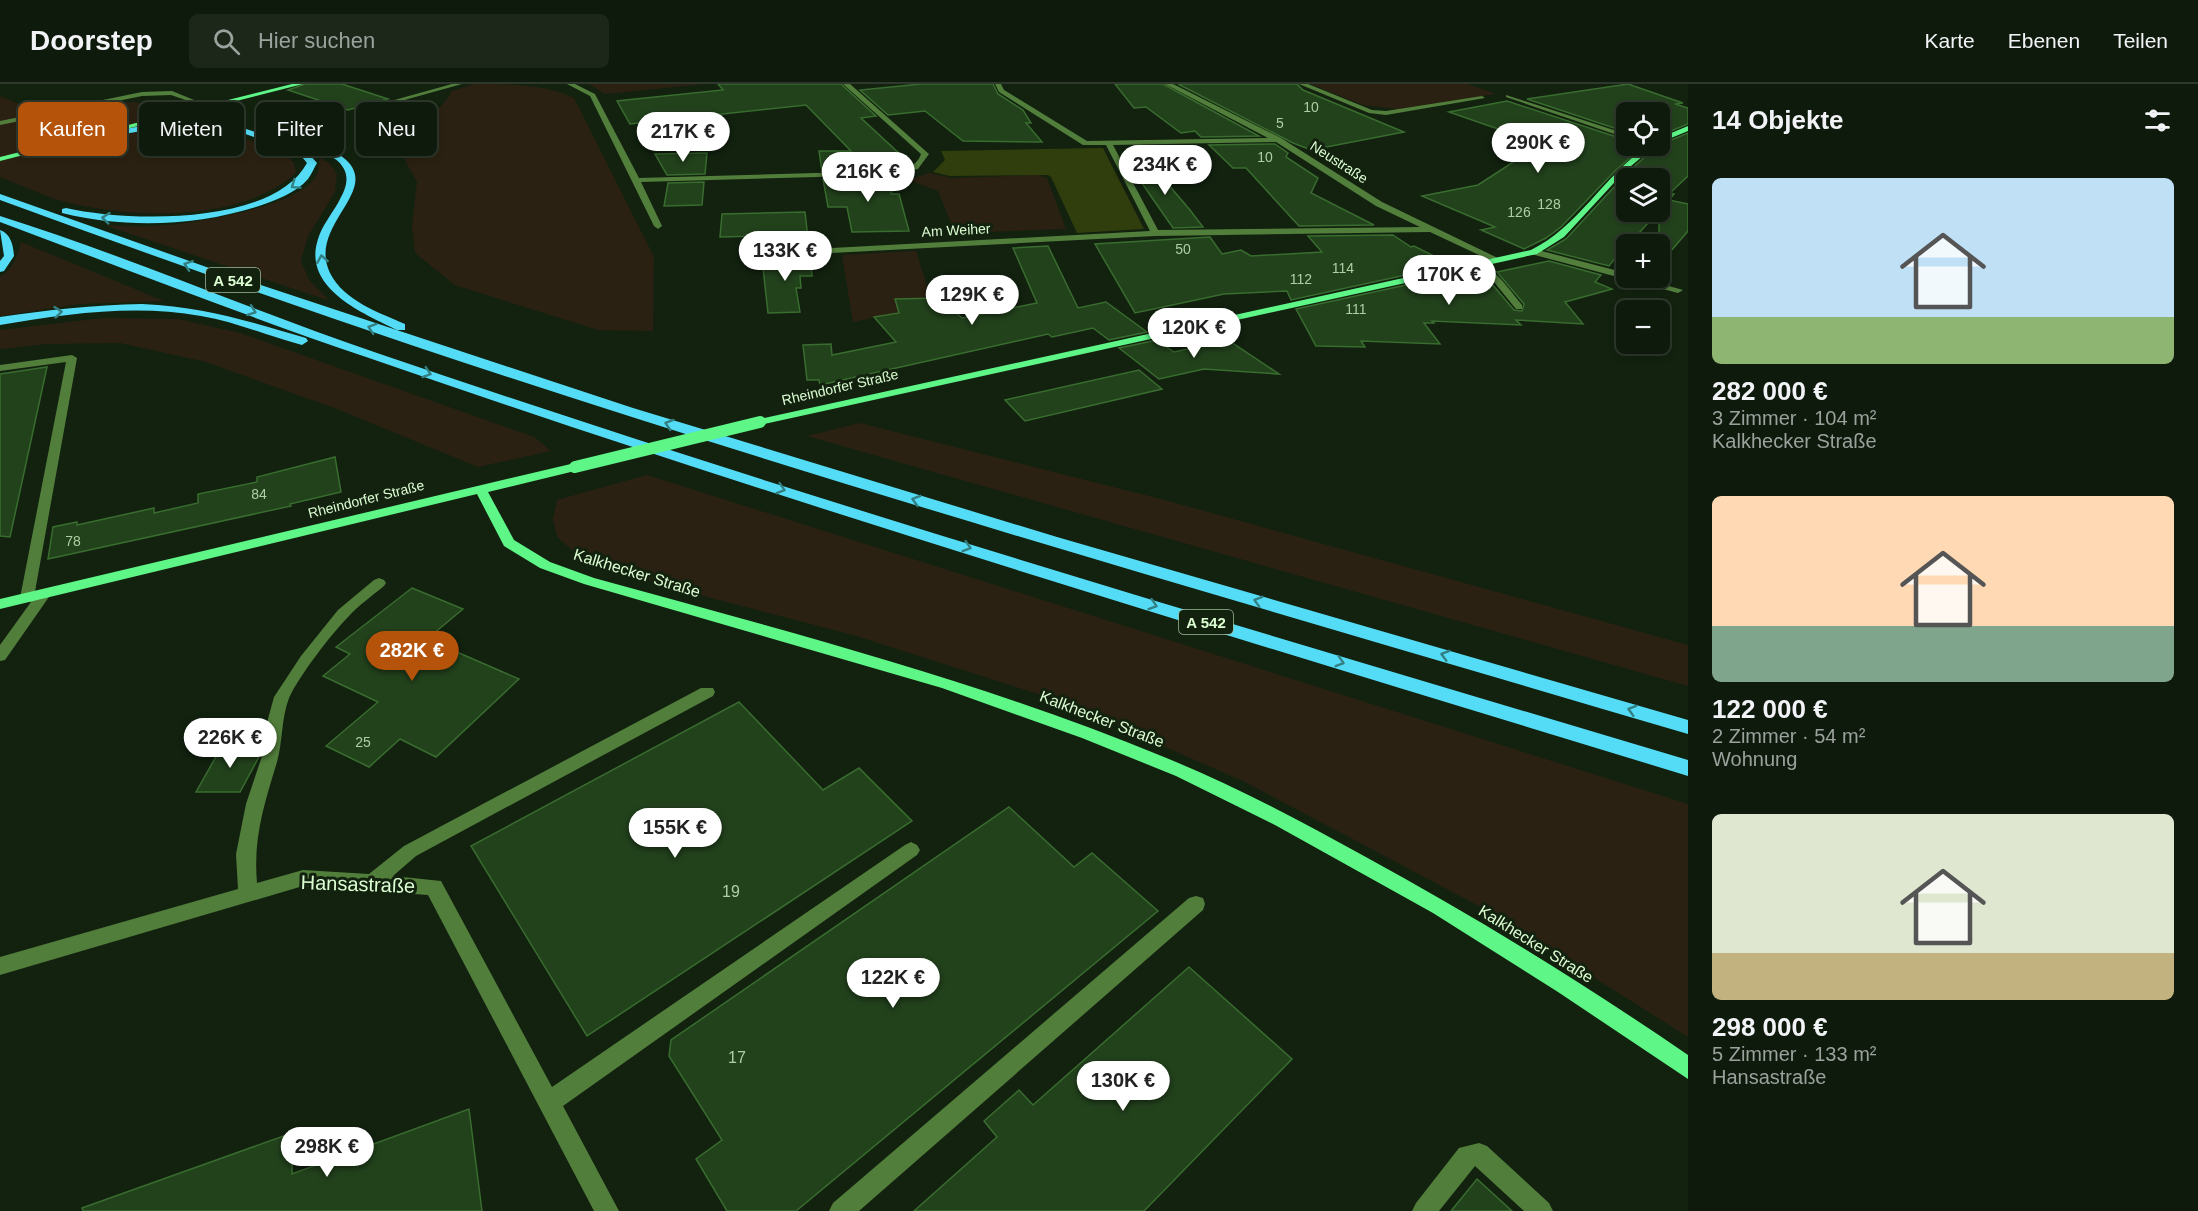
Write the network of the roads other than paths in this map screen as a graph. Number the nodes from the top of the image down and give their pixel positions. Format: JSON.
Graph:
{"nodes":[{"id":1,"x":270,"y":84,"type":"edge"},
{"id":2,"x":300,"y":84,"type":"edge"},
{"id":3,"x":459,"y":84,"type":"edge"},
{"id":4,"x":570,"y":84,"type":"edge"},
{"id":5,"x":846,"y":84,"type":"edge"},
{"id":6,"x":998,"y":84,"type":"edge"},
{"id":7,"x":1168,"y":84,"type":"edge"},
{"id":8,"x":1302,"y":84,"type":"edge"},
{"id":9,"x":142,"y":94,"type":"junction"},
{"id":10,"x":1508,"y":96,"type":"dead end"},
{"id":11,"x":1482,"y":98,"type":"dead end"},
{"id":12,"x":165,"y":102,"type":"edge"},
{"id":13,"x":196,"y":102,"type":"joint"},
{"id":14,"x":226,"y":102,"type":"edge"},
{"id":15,"x":391,"y":102,"type":"edge"},
{"id":16,"x":139,"y":113,"type":"edge"},
{"id":17,"x":0,"y":123,"type":"edge"},
{"id":18,"x":251,"y":123,"type":"dead end"},
{"id":19,"x":1688,"y":128,"type":"edge"},
{"id":20,"x":244,"y":130,"type":"edge"},
{"id":21,"x":1616,"y":133,"type":"edge"},
{"id":22,"x":1670,"y":136,"type":"edge"},
{"id":23,"x":1278,"y":140,"type":"junction"},
{"id":24,"x":1108,"y":142,"type":"junction"},
{"id":25,"x":0,"y":151,"type":"edge"},
{"id":26,"x":18,"y":154,"type":"edge"},
{"id":27,"x":1637,"y":156,"type":"edge"},
{"id":28,"x":0,"y":159,"type":"edge"},
{"id":29,"x":636,"y":180,"type":"junction"},
{"id":30,"x":0,"y":187,"type":"edge"},
{"id":31,"x":0,"y":197,"type":"edge"},
{"id":32,"x":0,"y":219,"type":"edge"},
{"id":33,"x":658,"y":226,"type":"dead end"},
{"id":34,"x":1430,"y":229,"type":"junction"},
{"id":35,"x":0,"y":233,"type":"edge"},
{"id":36,"x":1155,"y":233,"type":"junction"},
{"id":37,"x":1534,"y":252,"type":"junction"},
{"id":38,"x":758,"y":255,"type":"dead end"},
{"id":39,"x":1497,"y":260,"type":"junction"},
{"id":40,"x":1477,"y":264,"type":"junction"},
{"id":41,"x":0,"y":269,"type":"edge"},
{"id":42,"x":1616,"y":273,"type":"edge"},
{"id":43,"x":1670,"y":288,"type":"edge"},
{"id":44,"x":1678,"y":290,"type":"dead end"},
{"id":45,"x":1519,"y":306,"type":"dead end"},
{"id":46,"x":0,"y":321,"type":"edge"},
{"id":47,"x":371,"y":355,"type":"junction"},
{"id":48,"x":468,"y":359,"type":"junction"},
{"id":49,"x":0,"y":368,"type":"edge"},
{"id":50,"x":480,"y":488,"type":"junction"},
{"id":51,"x":379,"y":583,"type":"dead end"},
{"id":52,"x":44,"y":594,"type":"junction"},
{"id":53,"x":27,"y":598,"type":"junction"},
{"id":54,"x":0,"y":604,"type":"edge"},
{"id":55,"x":0,"y":656,"type":"edge"},
{"id":56,"x":707,"y":692,"type":"dead end"},
{"id":57,"x":1688,"y":727,"type":"edge"},
{"id":58,"x":1688,"y":768,"type":"edge"},
{"id":59,"x":911,"y":850,"type":"dead end"},
{"id":60,"x":372,"y":883,"type":"junction"},
{"id":61,"x":248,"y":893,"type":"junction"},
{"id":62,"x":1196,"y":904,"type":"dead end"},
{"id":63,"x":0,"y":966,"type":"edge"},
{"id":64,"x":1688,"y":1068,"type":"edge"},
{"id":65,"x":549,"y":1102,"type":"junction"},
{"id":66,"x":607,"y":1211,"type":"edge"},
{"id":67,"x":841,"y":1211,"type":"edge"},
{"id":68,"x":1425,"y":1211,"type":"edge"},
{"id":69,"x":1541,"y":1211,"type":"edge"}],
"edges":[{"from":1,"to":13,"type":"main road"},
{"from":2,"to":14,"type":"main road"},
{"from":3,"to":15,"type":"street"},
{"from":4,"to":29,"type":"street"},
{"from":5,"to":29,"type":"street"},
{"from":6,"to":24,"type":"street"},
{"from":7,"to":23,"type":"street","name":"Neustraße"},
{"from":8,"to":11,"type":"street"},
{"from":9,"to":12,"type":"street"},
{"from":9,"to":13,"type":"street"},
{"from":9,"to":17,"type":"street"},
{"from":10,"to":21,"type":"street"},
{"from":16,"to":25,"type":"main road"},
{"from":48,"to":18,"type":"highway","one_way":true},
{"from":19,"to":22,"type":"main road"},
{"from":20,"to":30,"type":"highway","one_way":true},
{"from":23,"to":24,"type":"street"},
{"from":23,"to":34,"type":"street","name":"Neustraße"},
{"from":24,"to":36,"type":"street"},
{"from":26,"to":28,"type":"main road"},
{"from":27,"to":37,"type":"main road","name":"Rheindorfer Straße"},
{"from":29,"to":33,"type":"street"},
{"from":48,"to":31,"type":"highway","number":"A 542","one_way":true},
{"from":32,"to":47,"type":"highway","number":"A 542","one_way":true},
{"from":34,"to":36,"type":"street","name":"Am Weiher"},
{"from":34,"to":39,"type":"street","name":"Neustraße"},
{"from":35,"to":41,"type":"highway"},
{"from":36,"to":38,"type":"street","name":"Am Weiher"},
{"from":37,"to":39,"type":"main road","name":"Rheindorfer Straße"},
{"from":37,"to":42,"type":"street"},
{"from":39,"to":40,"type":"main road","name":"Rheindorfer Straße"},
{"from":40,"to":45,"type":"street"},
{"from":40,"to":50,"type":"main road","name":"Rheindorfer Straße","bridge":true},
{"from":43,"to":44,"type":"street"},
{"from":46,"to":47,"type":"highway","one_way":true},
{"from":47,"to":58,"type":"highway","number":"A 542","one_way":true},
{"from":57,"to":48,"type":"highway","number":"A 542","one_way":true},
{"from":49,"to":53,"type":"street"},
{"from":50,"to":52,"type":"main road","name":"Rheindorfer Straße"},
{"from":50,"to":64,"type":"main road","name":"Kalkhecker Straße"},
{"from":51,"to":61,"type":"street"},
{"from":52,"to":53,"type":"main road","name":"Rheindorfer Straße"},
{"from":52,"to":55,"type":"street"},
{"from":53,"to":54,"type":"main road","name":"Rheindorfer Straße"},
{"from":56,"to":60,"type":"street"},
{"from":59,"to":65,"type":"street"},
{"from":60,"to":61,"type":"street","name":"Hansastraße"},
{"from":60,"to":65,"type":"street","name":"Hansastraße"},
{"from":61,"to":63,"type":"street","name":"Hansastraße"},
{"from":62,"to":67,"type":"street"},
{"from":65,"to":66,"type":"street","name":"Hansastraße"},
{"from":68,"to":69,"type":"street"}]}
